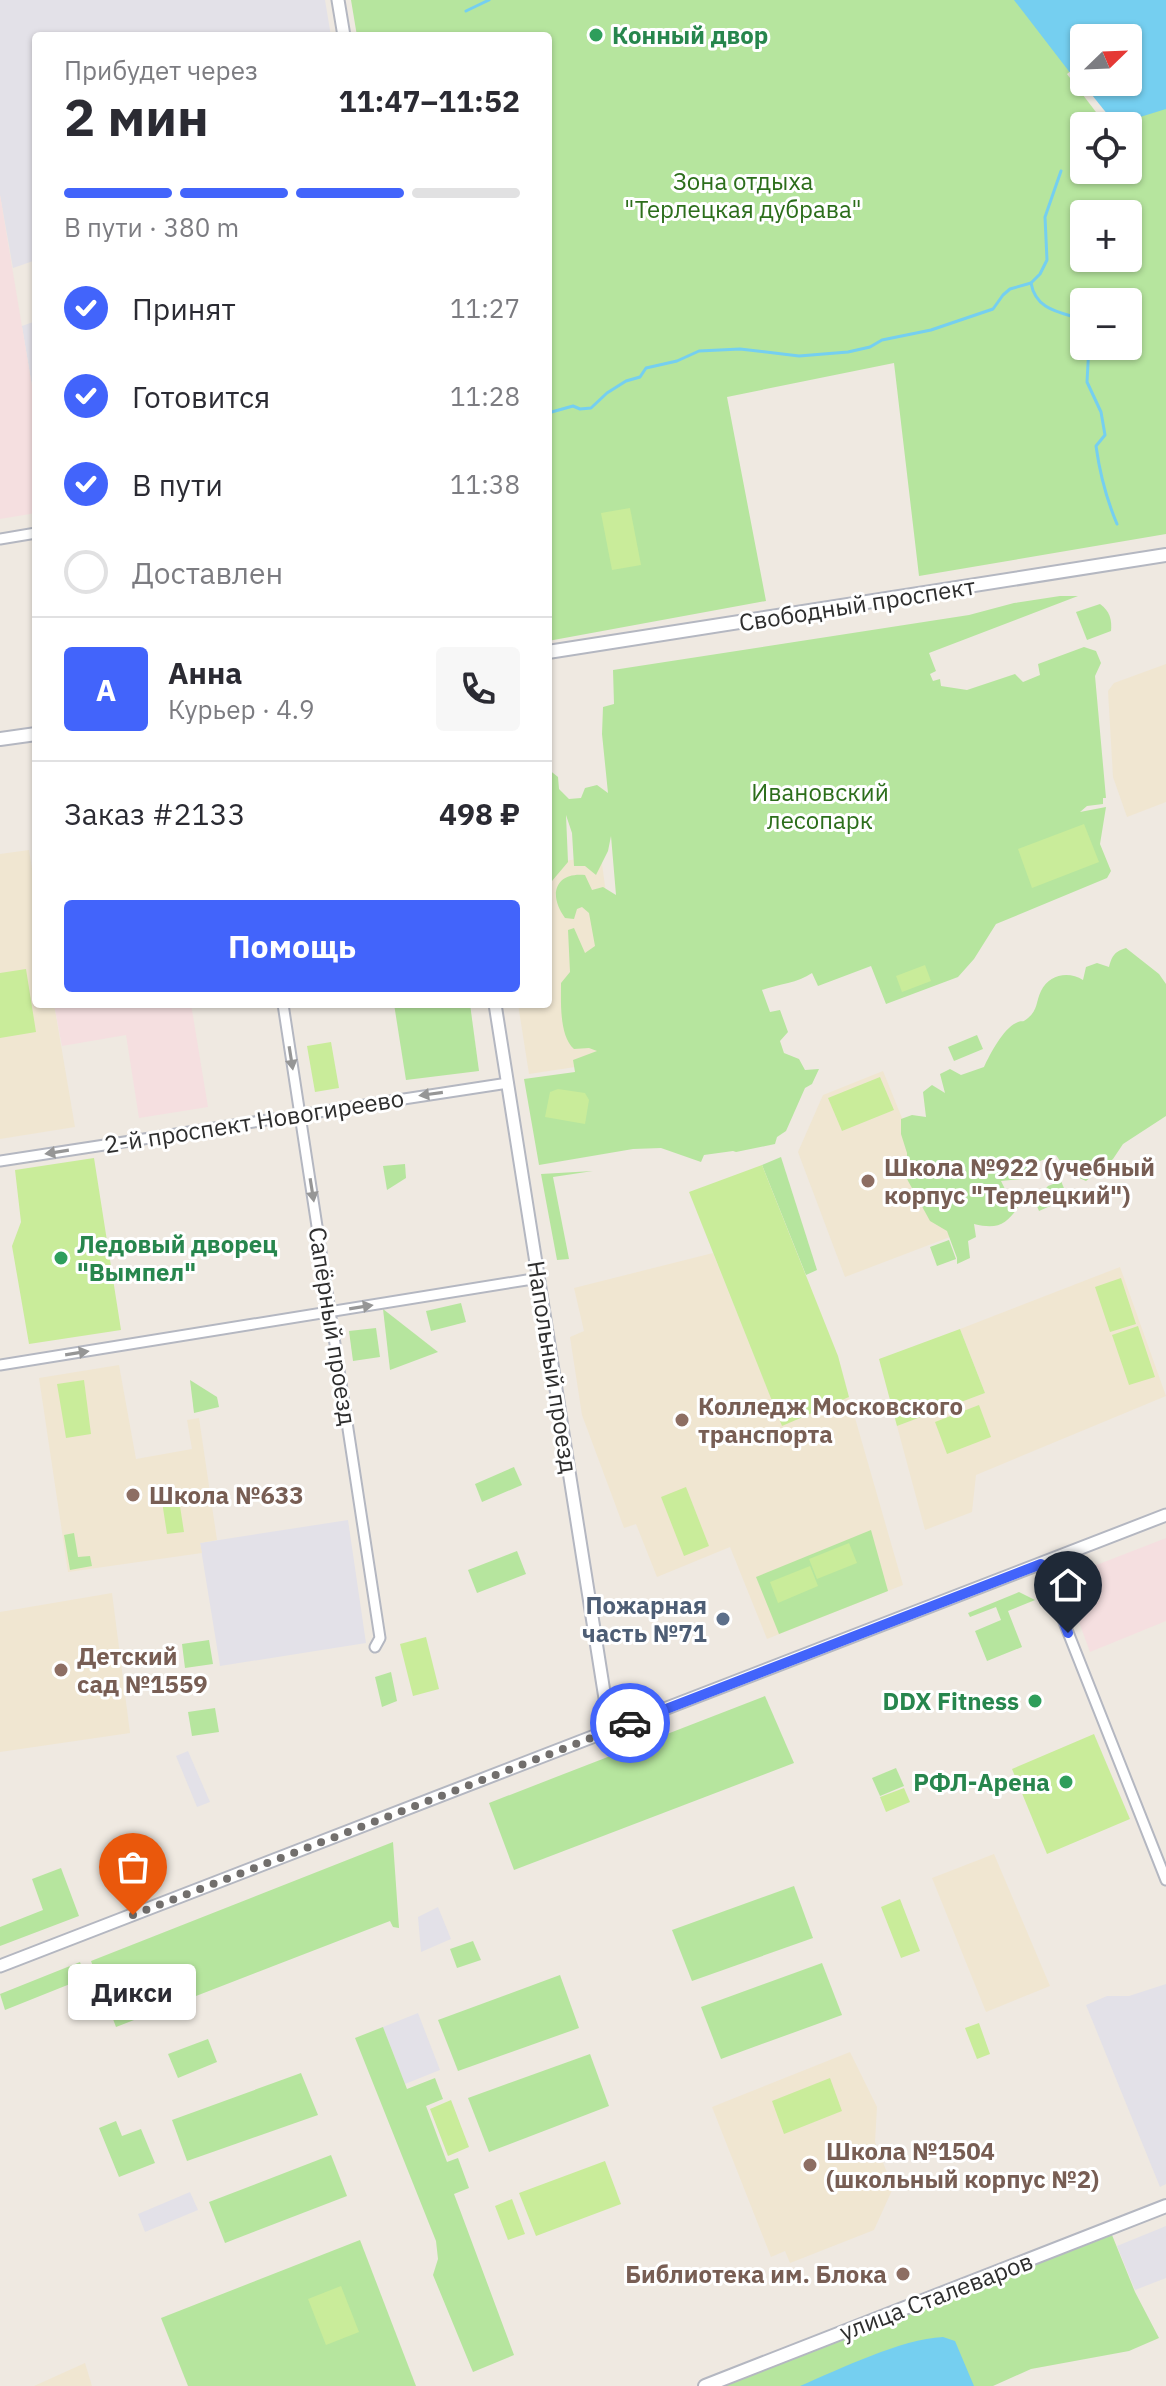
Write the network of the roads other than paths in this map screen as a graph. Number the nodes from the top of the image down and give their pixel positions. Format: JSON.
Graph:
{"nodes":[{"id":1,"x":338,"y":0,"type":"edge"},
{"id":2,"x":343,"y":32,"type":"edge"},
{"id":3,"x":32,"y":534,"type":"edge"},
{"id":4,"x":0,"y":539,"type":"edge"},
{"id":5,"x":1166,"y":555,"type":"edge"},
{"id":6,"x":552,"y":651,"type":"edge"},
{"id":7,"x":32,"y":735,"type":"edge"},
{"id":8,"x":0,"y":739,"type":"edge"},
{"id":9,"x":284,"y":1008,"type":"edge"},
{"id":10,"x":496,"y":1008,"type":"edge"},
{"id":11,"x":508,"y":1083,"type":"junction"},
{"id":12,"x":300,"y":1113,"type":"junction"},
{"id":13,"x":0,"y":1161,"type":"edge"},
{"id":14,"x":539,"y":1278,"type":"junction"},
{"id":15,"x":331,"y":1312,"type":"junction"},
{"id":16,"x":0,"y":1365,"type":"edge"},
{"id":17,"x":1166,"y":1515,"type":"edge"},
{"id":18,"x":1041,"y":1564,"type":"junction"},
{"id":19,"x":375,"y":1647,"type":"dead end"},
{"id":20,"x":610,"y":1730,"type":"junction"},
{"id":21,"x":1166,"y":1880,"type":"edge"},
{"id":22,"x":0,"y":1966,"type":"edge"},
{"id":23,"x":1166,"y":2206,"type":"edge"},
{"id":24,"x":705,"y":2386,"type":"edge"}],
"edges":[{"from":1,"to":2,"type":"street"},
{"from":3,"to":4,"type":"street"},
{"from":5,"to":6,"type":"main road","name":"Свободный проспект"},
{"from":7,"to":8,"type":"main road"},
{"from":9,"to":12,"type":"street","name":"Сапёрный проезд","one_way":true},
{"from":10,"to":11,"type":"street","name":"Напольный проезд"},
{"from":11,"to":12,"type":"street","name":"2-й проспект Новогиреево","one_way":true},
{"from":11,"to":14,"type":"street","name":"Напольный проезд"},
{"from":12,"to":13,"type":"street","name":"2-й проспект Новогиреево","one_way":true},
{"from":12,"to":15,"type":"street","name":"Сапёрный проезд","one_way":true},
{"from":15,"to":14,"type":"street","one_way":true},
{"from":14,"to":20,"type":"street","name":"Напольный проезд"},
{"from":16,"to":15,"type":"street","one_way":true},
{"from":15,"to":19,"type":"street","name":"Сапёрный проезд"},
{"from":17,"to":18,"type":"street"},
{"from":18,"to":20,"type":"street"},
{"from":18,"to":21,"type":"street"},
{"from":20,"to":22,"type":"street"},
{"from":23,"to":24,"type":"main road","name":"улица Сталеваров"}]}
